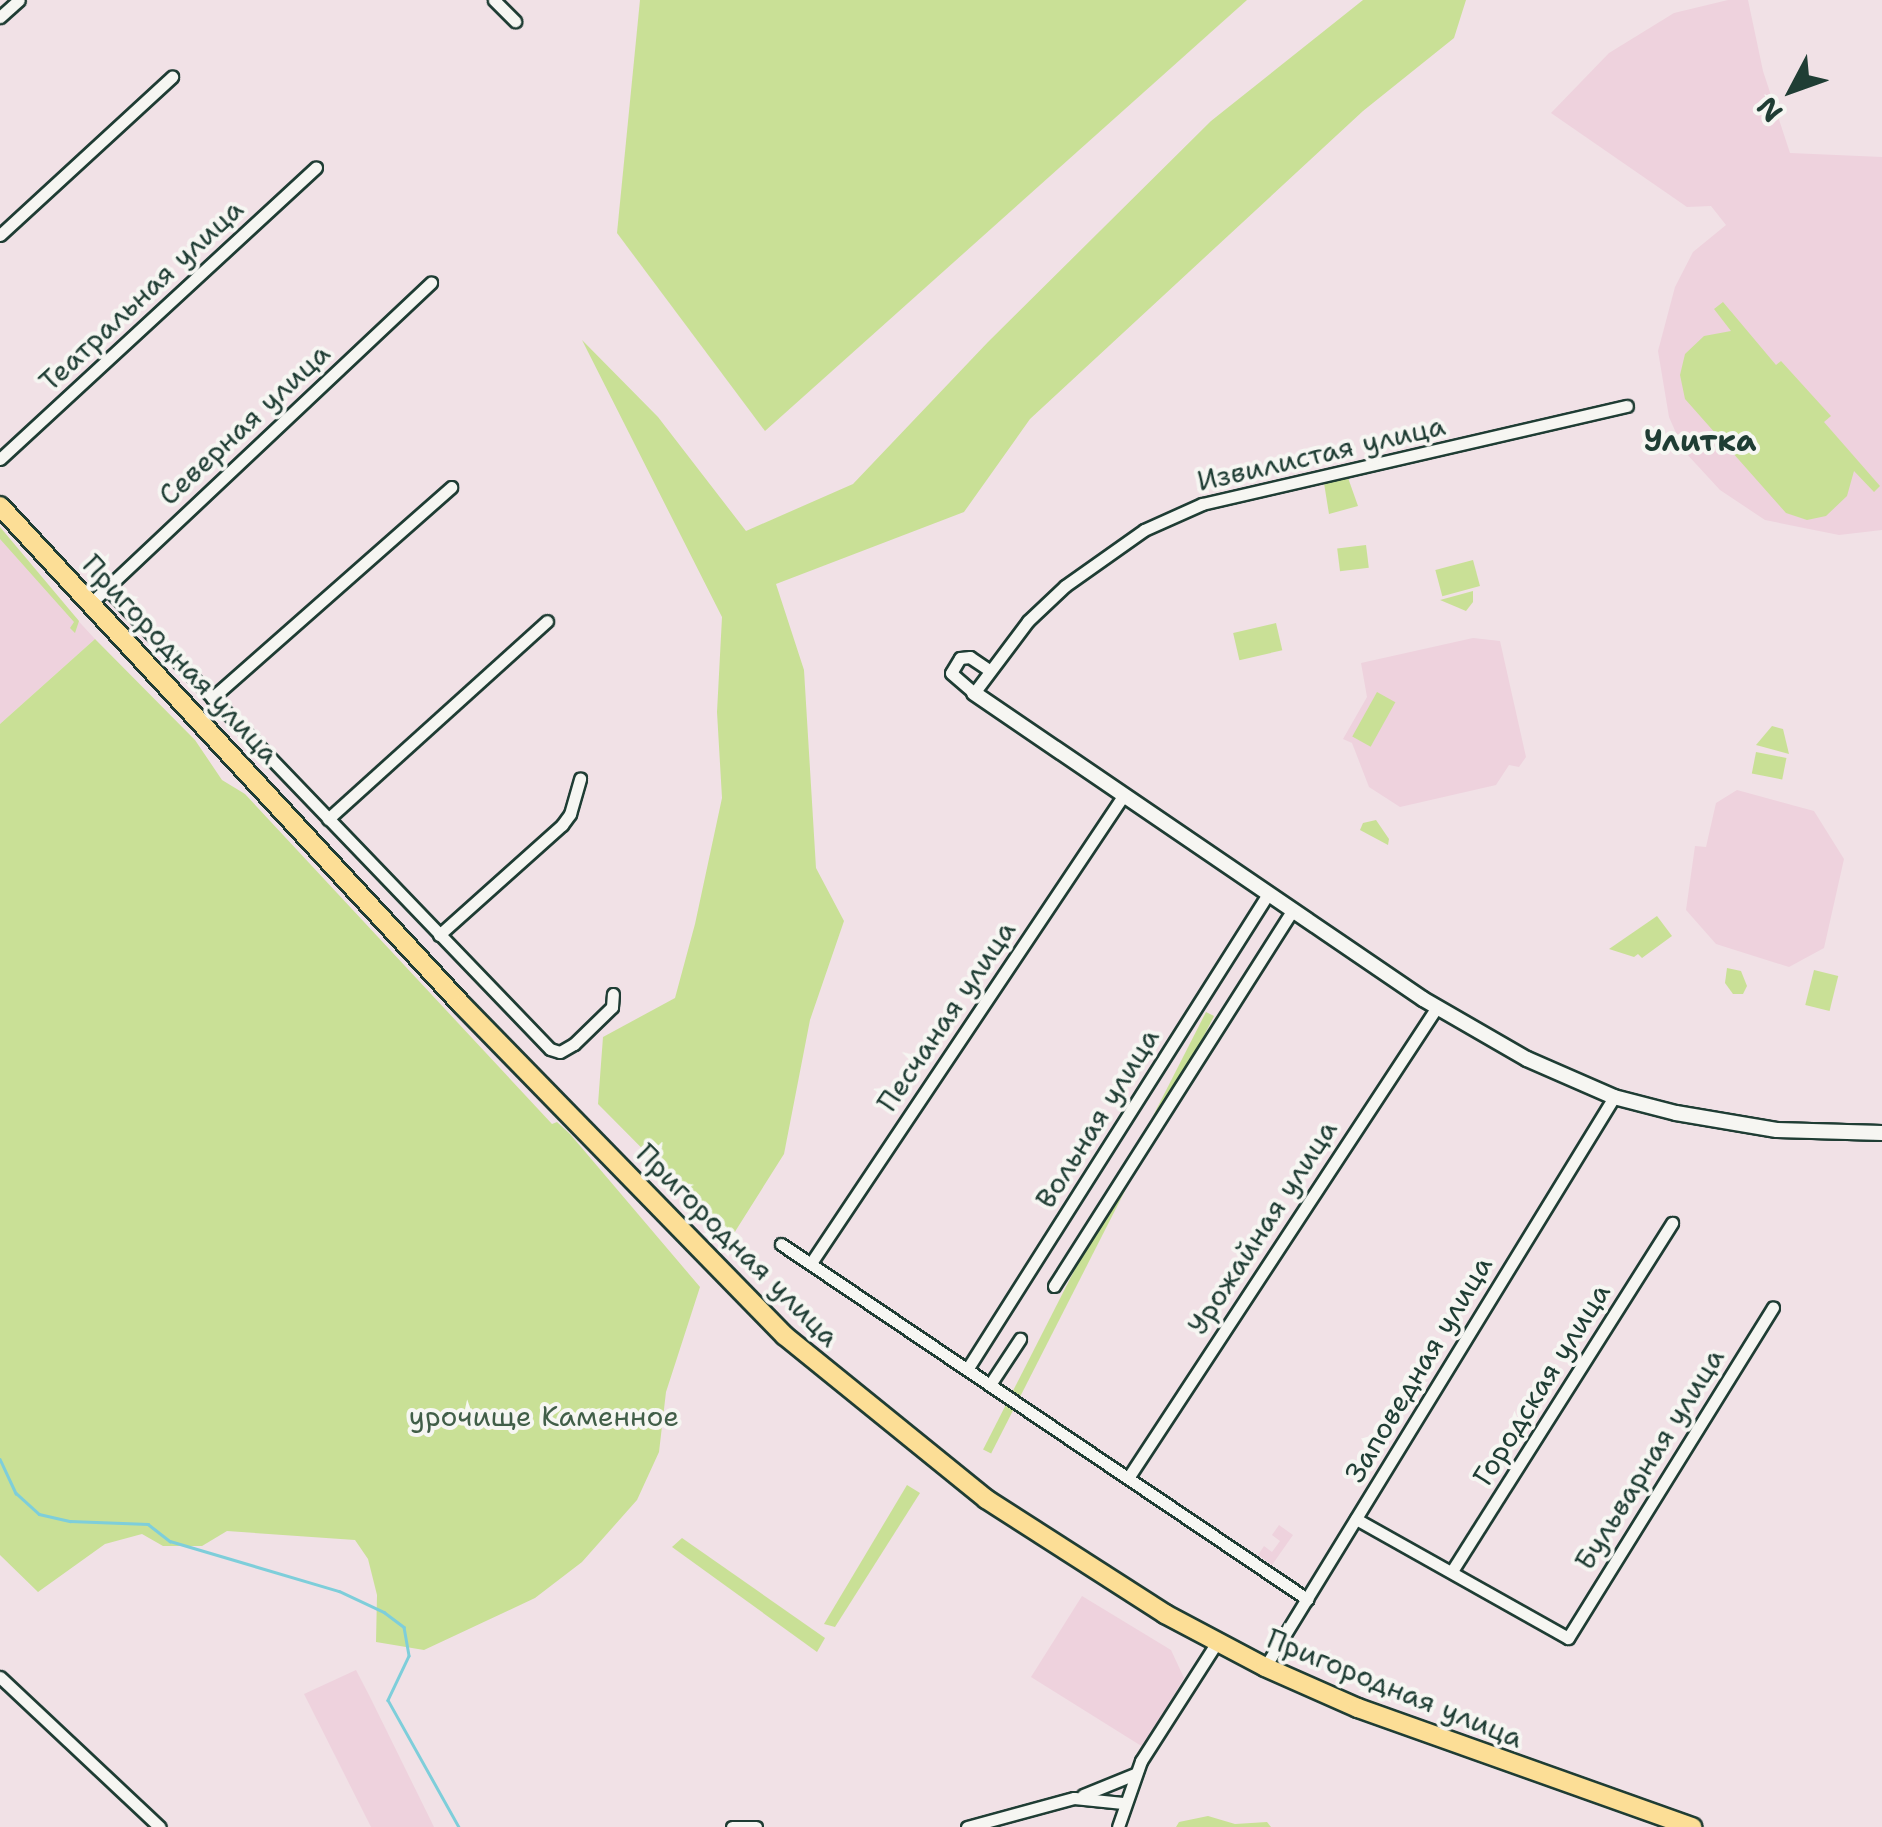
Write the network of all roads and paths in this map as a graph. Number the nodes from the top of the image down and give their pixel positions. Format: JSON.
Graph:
{"nodes":[{"id":1,"x":19,"y":0,"type":"edge"},
{"id":2,"x":494,"y":0,"type":"edge"},
{"id":3,"x":0,"y":17,"type":"edge"},
{"id":4,"x":516,"y":22,"type":"dead end"},
{"id":5,"x":172,"y":77,"type":"dead end"},
{"id":6,"x":316,"y":168,"type":"dead end"},
{"id":7,"x":0,"y":235,"type":"edge"},
{"id":8,"x":431,"y":282,"type":"dead end"},
{"id":9,"x":1627,"y":406,"type":"dead end"},
{"id":10,"x":0,"y":460,"type":"edge"},
{"id":11,"x":451,"y":487,"type":"dead end"},
{"id":12,"x":0,"y":502,"type":"edge"},
{"id":13,"x":107,"y":588,"type":"junction"},
{"id":14,"x":92,"y":602,"type":"junction"},
{"id":15,"x":547,"y":620,"type":"dead end"},
{"id":16,"x":989,"y":670,"type":"junction"},
{"id":17,"x":974,"y":693,"type":"junction"},
{"id":18,"x":212,"y":698,"type":"junction"},
{"id":19,"x":580,"y":778,"type":"dead end"},
{"id":20,"x":1123,"y":796,"type":"junction"},
{"id":21,"x":328,"y":819,"type":"junction"},
{"id":22,"x":1268,"y":894,"type":"junction"},
{"id":23,"x":1293,"y":910,"type":"junction"},
{"id":24,"x":439,"y":935,"type":"junction"},
{"id":25,"x":614,"y":994,"type":"dead end"},
{"id":26,"x":1437,"y":1007,"type":"junction"},
{"id":27,"x":1614,"y":1096,"type":"junction"},
{"id":28,"x":1882,"y":1133,"type":"edge"},
{"id":29,"x":1672,"y":1223,"type":"dead end"},
{"id":30,"x":781,"y":1244,"type":"dead end"},
{"id":31,"x":810,"y":1263,"type":"junction"},
{"id":32,"x":1054,"y":1286,"type":"dead end"},
{"id":33,"x":1774,"y":1307,"type":"dead end"},
{"id":34,"x":1020,"y":1339,"type":"dead end"},
{"id":35,"x":968,"y":1368,"type":"junction"},
{"id":36,"x":991,"y":1383,"type":"junction"},
{"id":37,"x":1130,"y":1476,"type":"junction"},
{"id":38,"x":1356,"y":1518,"type":"junction"},
{"id":39,"x":1452,"y":1571,"type":"junction"},
{"id":40,"x":1307,"y":1599,"type":"junction"},
{"id":41,"x":1216,"y":1642,"type":"junction"},
{"id":42,"x":1265,"y":1667,"type":"junction"},
{"id":43,"x":0,"y":1678,"type":"edge"},
{"id":44,"x":1135,"y":1774,"type":"junction"},
{"id":45,"x":1074,"y":1798,"type":"junction"},
{"id":46,"x":1123,"y":1804,"type":"junction"},
{"id":47,"x":734,"y":1826,"type":"edge"},
{"id":48,"x":160,"y":1827,"type":"edge"},
{"id":49,"x":756,"y":1827,"type":"edge"},
{"id":50,"x":967,"y":1827,"type":"edge"},
{"id":51,"x":1118,"y":1827,"type":"edge"},
{"id":52,"x":1692,"y":1827,"type":"edge"}],
"edges":[{"from":1,"to":3,"type":"street"},
{"from":2,"to":4,"type":"street"},
{"from":5,"to":7,"type":"street"},
{"from":6,"to":10,"type":"street","name":"Театральная улица"},
{"from":8,"to":13,"type":"street","name":"Северная улица"},
{"from":9,"to":16,"type":"street","name":"Извилистая улица"},
{"from":11,"to":18,"type":"street"},
{"from":12,"to":14,"type":"main road","name":"Пригородная улица"},
{"from":13,"to":14,"type":"street","name":"Северная улица"},
{"from":13,"to":18,"type":"street","name":"Пригородная улица"},
{"from":14,"to":41,"type":"main road","name":"Пригородная улица"},
{"from":15,"to":21,"type":"street"},
{"from":16,"to":17,"type":"street","name":"Извилистая улица"},
{"from":16,"to":17,"type":"street"},
{"from":17,"to":20,"type":"street"},
{"from":18,"to":21,"type":"street","name":"Пригородная улица"},
{"from":19,"to":24,"type":"street"},
{"from":20,"to":22,"type":"street"},
{"from":20,"to":31,"type":"street","name":"Песчаная улица"},
{"from":21,"to":24,"type":"street","name":"Пригородная улица"},
{"from":22,"to":23,"type":"street"},
{"from":22,"to":35,"type":"street","name":"Вольная улица"},
{"from":23,"to":26,"type":"street"},
{"from":23,"to":32,"type":"street","name":"Вольная улица"},
{"from":24,"to":25,"type":"street","name":"Пригородная улица"},
{"from":26,"to":27,"type":"street"},
{"from":26,"to":37,"type":"street","name":"Урожайная улица"},
{"from":27,"to":28,"type":"street"},
{"from":27,"to":38,"type":"street","name":"Заповедная улица"},
{"from":29,"to":39,"type":"street","name":"Городская улица"},
{"from":30,"to":31,"type":"street"},
{"from":31,"to":35,"type":"street"},
{"from":33,"to":39,"type":"street","name":"Бульварная улица"},
{"from":34,"to":36,"type":"street"},
{"from":35,"to":36,"type":"street"},
{"from":36,"to":37,"type":"street"},
{"from":37,"to":40,"type":"street"},
{"from":38,"to":39,"type":"street"},
{"from":38,"to":40,"type":"street","name":"Заповедная улица"},
{"from":40,"to":42,"type":"street","name":"Заповедная улица"},
{"from":41,"to":42,"type":"main road","name":"Пригородная улица"},
{"from":41,"to":44,"type":"street"},
{"from":42,"to":52,"type":"main road","name":"Пригородная улица"},
{"from":43,"to":48,"type":"street"},
{"from":44,"to":45,"type":"street"},
{"from":44,"to":46,"type":"street"},
{"from":45,"to":46,"type":"street"},
{"from":45,"to":50,"type":"street"},
{"from":46,"to":51,"type":"street"},
{"from":47,"to":49,"type":"street"}]}
